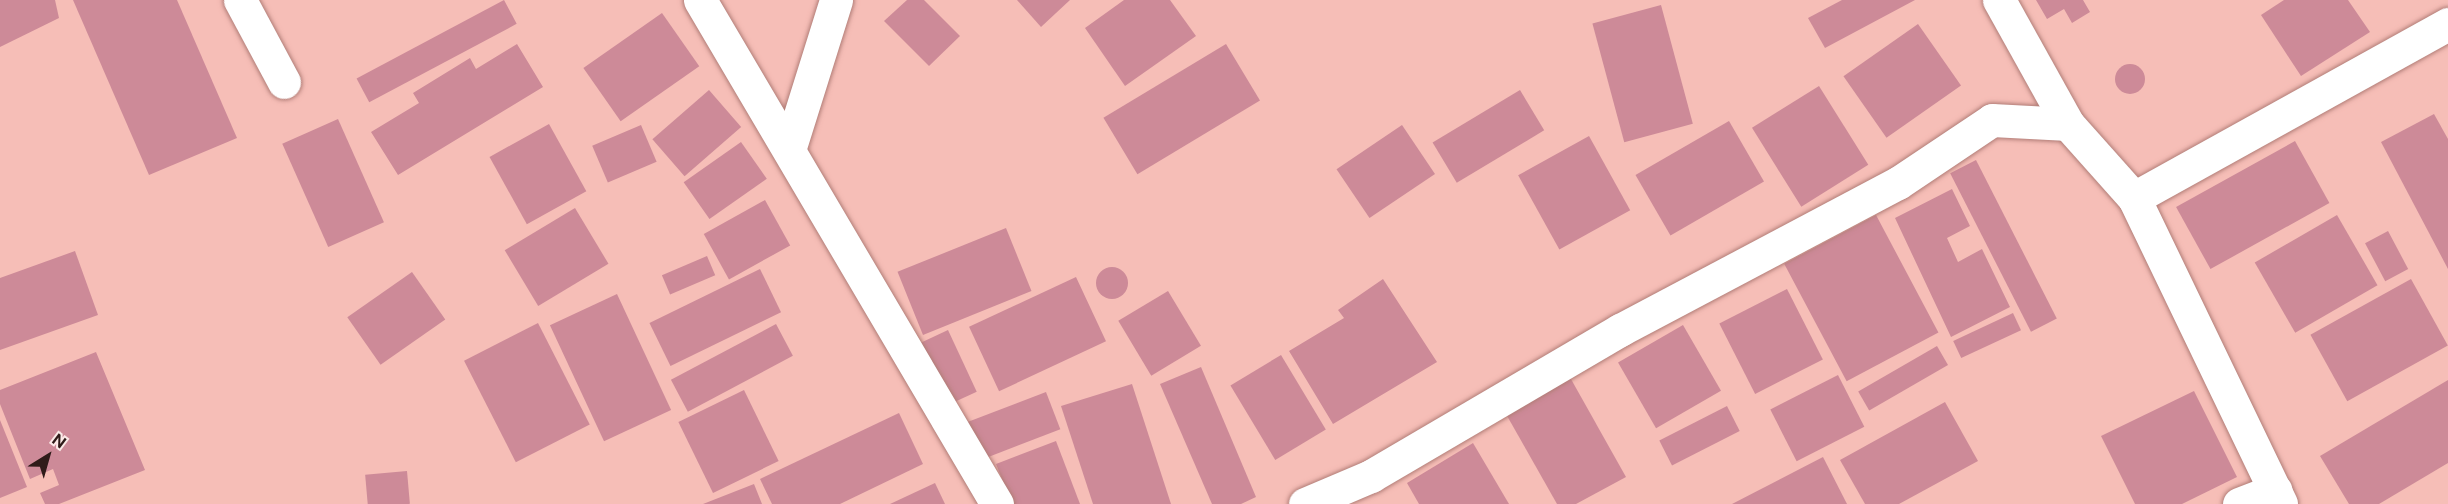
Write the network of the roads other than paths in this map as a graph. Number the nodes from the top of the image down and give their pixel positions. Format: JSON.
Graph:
{"nodes":[{"id":1,"x":240,"y":0,"type":"edge"},
{"id":2,"x":700,"y":0,"type":"edge"},
{"id":3,"x":836,"y":0,"type":"edge"},
{"id":4,"x":1999,"y":0,"type":"edge"},
{"id":5,"x":2448,"y":24,"type":"edge"},
{"id":6,"x":284,"y":82,"type":"dead end"},
{"id":7,"x":2068,"y":124,"type":"junction"},
{"id":8,"x":790,"y":147,"type":"junction"},
{"id":9,"x":2134,"y":198,"type":"junction"},
{"id":10,"x":2278,"y":497,"type":"edge"},
{"id":11,"x":1317,"y":502,"type":"edge"},
{"id":12,"x":998,"y":504,"type":"edge"},
{"id":13,"x":2239,"y":504,"type":"edge"}],
"edges":[{"from":1,"to":6,"type":"street"},
{"from":2,"to":8,"type":"street"},
{"from":3,"to":8,"type":"street"},
{"from":4,"to":7,"type":"street"},
{"from":5,"to":9,"type":"street"},
{"from":7,"to":9,"type":"street"},
{"from":7,"to":11,"type":"street"},
{"from":8,"to":12,"type":"street"},
{"from":9,"to":10,"type":"street"},
{"from":10,"to":13,"type":"street"}]}
